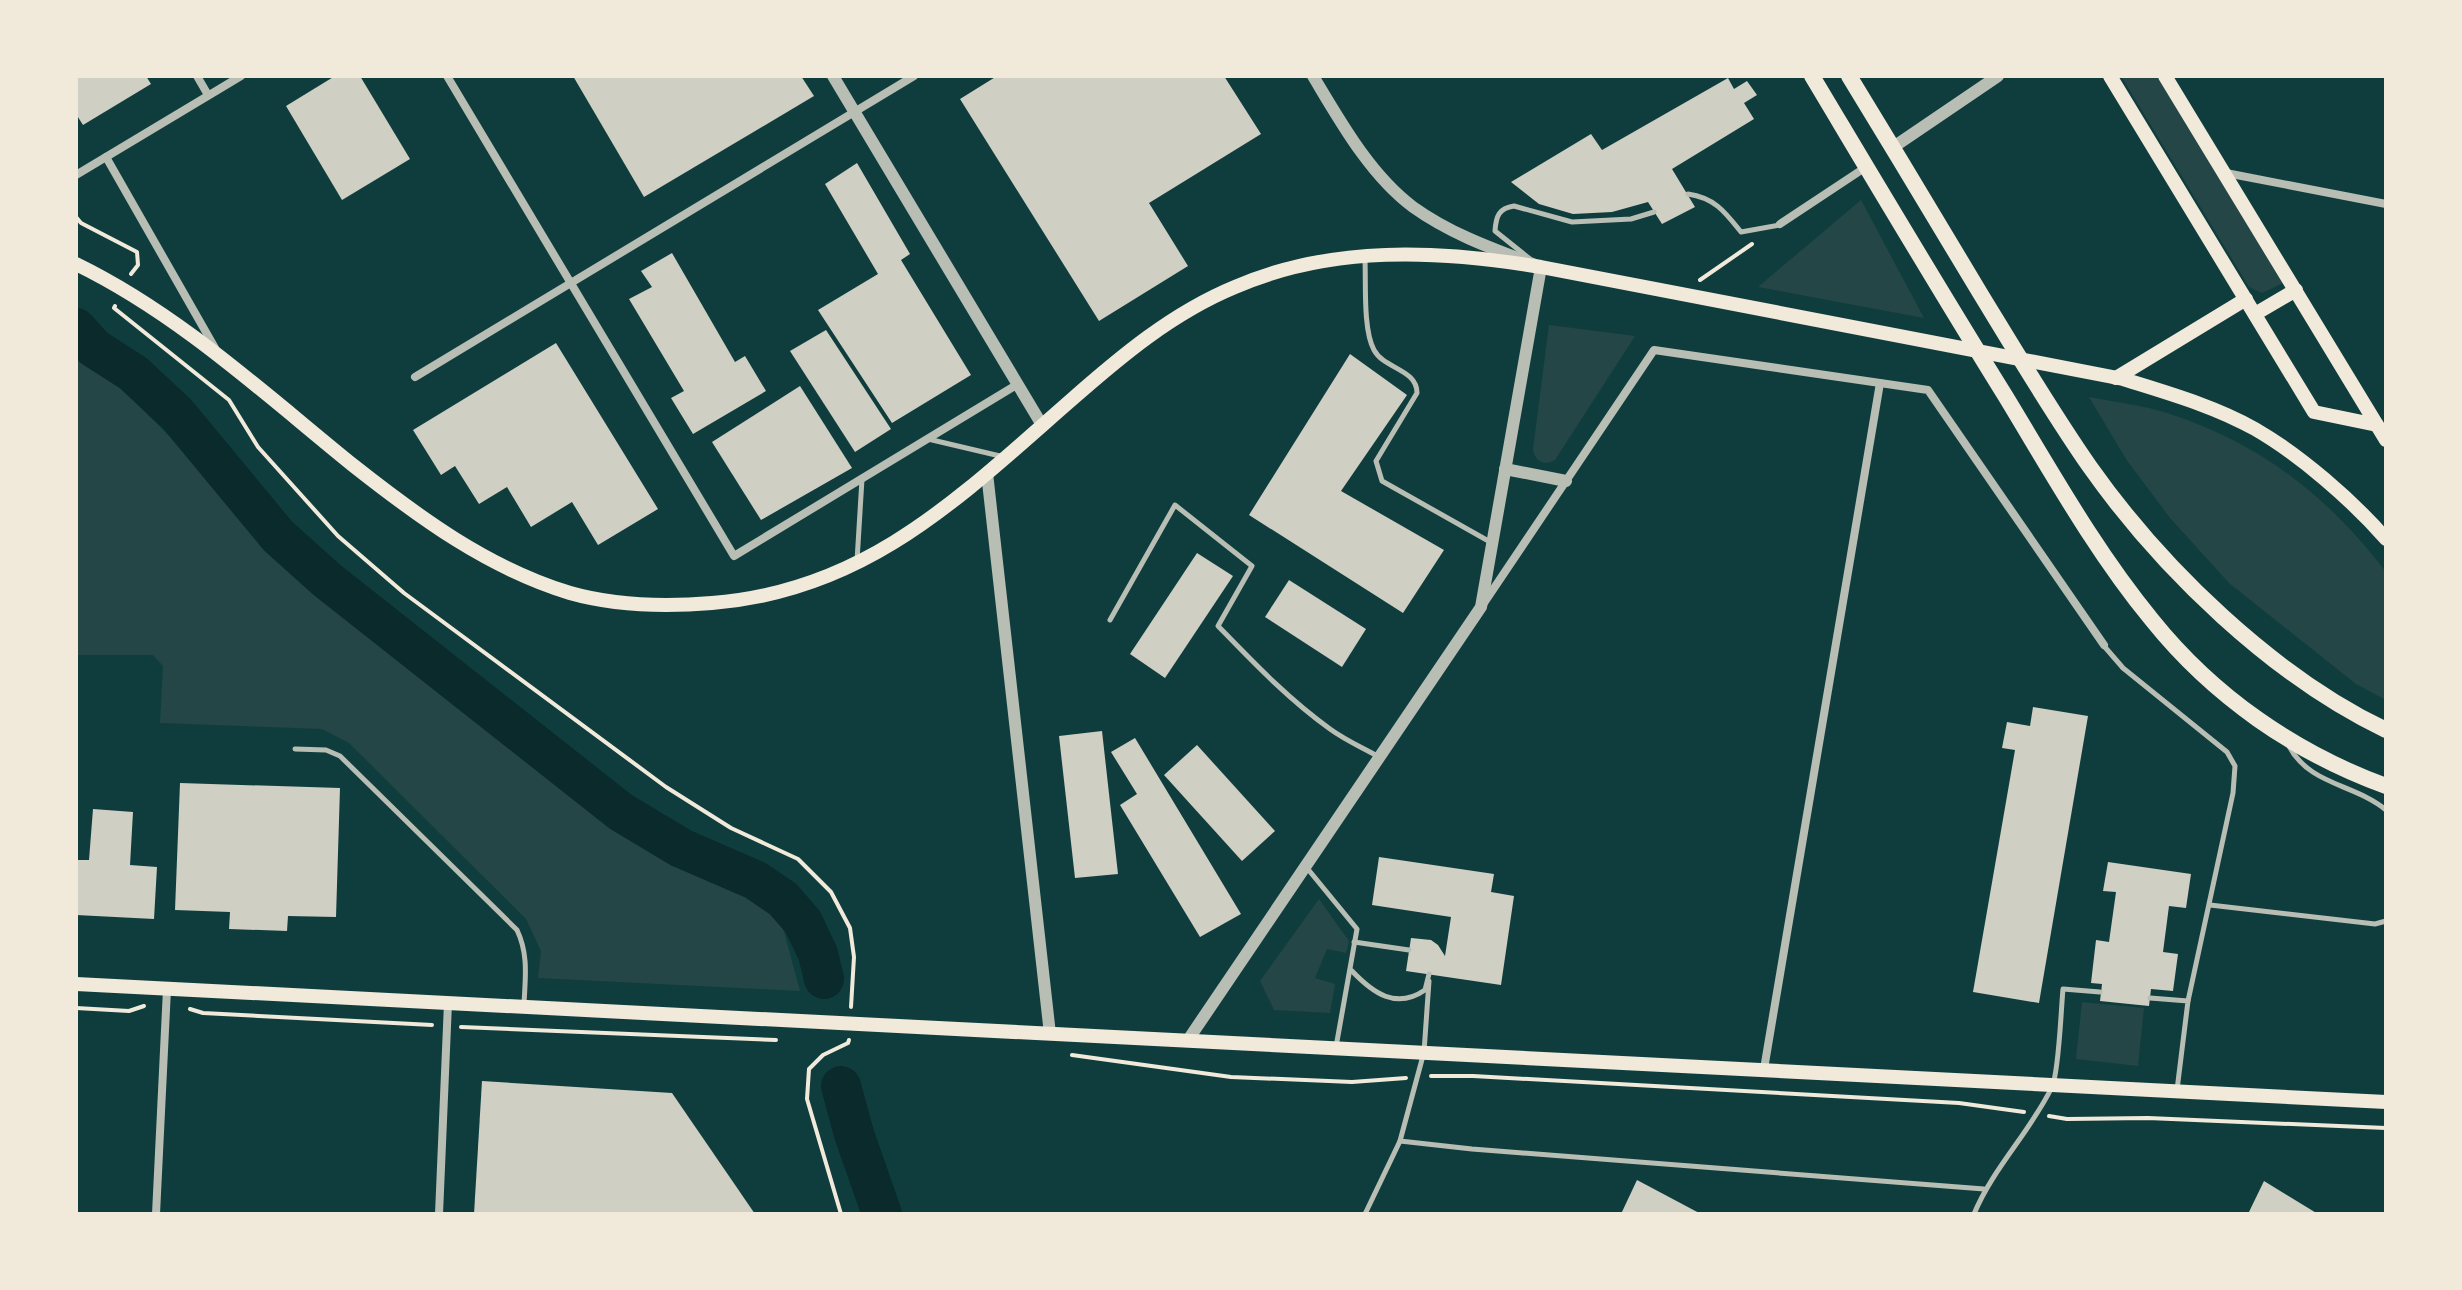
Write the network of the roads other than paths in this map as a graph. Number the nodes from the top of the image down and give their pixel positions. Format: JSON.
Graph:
{"nodes":[{"id":1,"x":197,"y":76,"type":"edge"},
{"id":2,"x":241,"y":76,"type":"edge"},
{"id":3,"x":447,"y":76,"type":"edge"},
{"id":4,"x":833,"y":76,"type":"edge"},
{"id":5,"x":914,"y":76,"type":"edge"},
{"id":6,"x":1313,"y":76,"type":"edge"},
{"id":7,"x":1812,"y":76,"type":"edge"},
{"id":8,"x":1849,"y":76,"type":"edge"},
{"id":9,"x":1998,"y":76,"type":"edge"},
{"id":10,"x":2110,"y":76,"type":"edge"},
{"id":11,"x":2165,"y":76,"type":"edge"},
{"id":12,"x":208,"y":95,"type":"junction"},
{"id":13,"x":855,"y":112,"type":"junction"},
{"id":14,"x":1892,"y":148,"type":"junction"},
{"id":15,"x":106,"y":157,"type":"junction"},
{"id":16,"x":1866,"y":167,"type":"junction"},
{"id":17,"x":2224,"y":173,"type":"junction"},
{"id":18,"x":76,"y":175,"type":"edge"},
{"id":19,"x":1688,"y":194,"type":"dead end"},
{"id":20,"x":2386,"y":204,"type":"edge"},
{"id":21,"x":1654,"y":212,"type":"dead end"},
{"id":22,"x":1780,"y":224,"type":"joint"},
{"id":23,"x":1364,"y":255,"type":"junction"},
{"id":24,"x":76,"y":264,"type":"edge"},
{"id":25,"x":1541,"y":267,"type":"junction"},
{"id":26,"x":571,"y":283,"type":"junction"},
{"id":27,"x":2296,"y":290,"type":"junction"},
{"id":28,"x":2246,"y":299,"type":"junction"},
{"id":29,"x":2255,"y":314,"type":"junction"},
{"id":30,"x":221,"y":359,"type":"junction"},
{"id":31,"x":415,"y":377,"type":"dead end"},
{"id":32,"x":2116,"y":378,"type":"junction"},
{"id":33,"x":1880,"y":383,"type":"junction"},
{"id":34,"x":1018,"y":384,"type":"junction"},
{"id":35,"x":1042,"y":425,"type":"junction"},
{"id":36,"x":2382,"y":426,"type":"edge"},
{"id":37,"x":927,"y":439,"type":"junction"},
{"id":38,"x":2386,"y":440,"type":"edge"},
{"id":39,"x":1005,"y":457,"type":"junction"},
{"id":40,"x":1505,"y":469,"type":"junction"},
{"id":41,"x":987,"y":473,"type":"junction"},
{"id":42,"x":863,"y":478,"type":"junction"},
{"id":43,"x":1566,"y":481,"type":"junction"},
{"id":44,"x":2386,"y":539,"type":"edge"},
{"id":45,"x":1493,"y":543,"type":"junction"},
{"id":46,"x":856,"y":565,"type":"junction"},
{"id":47,"x":1481,"y":607,"type":"junction"},
{"id":48,"x":1110,"y":620,"type":"dead end"},
{"id":49,"x":2104,"y":645,"type":"joint"},
{"id":50,"x":2386,"y":730,"type":"edge"},
{"id":51,"x":2285,"y":738,"type":"junction"},
{"id":52,"x":295,"y":749,"type":"dead end"},
{"id":53,"x":1380,"y":757,"type":"junction"},
{"id":54,"x":2386,"y":786,"type":"edge"},
{"id":55,"x":2386,"y":810,"type":"edge"},
{"id":56,"x":1306,"y":867,"type":"junction"},
{"id":57,"x":2210,"y":905,"type":"junction"},
{"id":58,"x":2386,"y":921,"type":"edge"},
{"id":59,"x":1354,"y":942,"type":"junction"},
{"id":60,"x":1409,"y":950,"type":"dead end"},
{"id":61,"x":1351,"y":970,"type":"junction"},
{"id":62,"x":76,"y":984,"type":"edge"},
{"id":63,"x":167,"y":989,"type":"junction"},
{"id":64,"x":2100,"y":992,"type":"dead end"},
{"id":65,"x":2150,"y":998,"type":"dead end"},
{"id":66,"x":2188,"y":1001,"type":"junction"},
{"id":67,"x":448,"y":1003,"type":"junction"},
{"id":68,"x":524,"y":1006,"type":"junction"},
{"id":69,"x":1050,"y":1034,"type":"junction"},
{"id":70,"x":1188,"y":1040,"type":"junction"},
{"id":71,"x":1336,"y":1048,"type":"junction"},
{"id":72,"x":1424,"y":1052,"type":"junction"},
{"id":73,"x":1764,"y":1069,"type":"junction"},
{"id":74,"x":2054,"y":1084,"type":"junction"},
{"id":75,"x":2177,"y":1090,"type":"junction"},
{"id":76,"x":2386,"y":1102,"type":"edge"},
{"id":77,"x":1400,"y":1141,"type":"junction"},
{"id":78,"x":1984,"y":1189,"type":"junction"},
{"id":79,"x":156,"y":1214,"type":"edge"},
{"id":80,"x":439,"y":1214,"type":"edge"},
{"id":81,"x":1365,"y":1214,"type":"edge"},
{"id":82,"x":1974,"y":1214,"type":"edge"}],
"edges":[{"from":1,"to":12,"type":"street"},
{"from":2,"to":12,"type":"street"},
{"from":3,"to":26,"type":"street"},
{"from":4,"to":13,"type":"street"},
{"from":5,"to":13,"type":"street"},
{"from":6,"to":25,"type":"street"},
{"from":7,"to":16,"type":"highway"},
{"from":8,"to":14,"type":"highway"},
{"from":9,"to":14,"type":"street"},
{"from":10,"to":28,"type":"main road"},
{"from":11,"to":17,"type":"main road"},
{"from":12,"to":15,"type":"street"},
{"from":13,"to":26,"type":"street"},
{"from":13,"to":34,"type":"street"},
{"from":14,"to":50,"type":"highway"},
{"from":15,"to":18,"type":"street"},
{"from":15,"to":30,"type":"street"},
{"from":16,"to":22,"type":"street"},
{"from":16,"to":51,"type":"highway"},
{"from":17,"to":20,"type":"street"},
{"from":17,"to":27,"type":"main road"},
{"from":19,"to":22,"type":"lane"},
{"from":21,"to":25,"type":"lane"},
{"from":23,"to":25,"type":"main road"},
{"from":23,"to":35,"type":"main road"},
{"from":23,"to":45,"type":"lane"},
{"from":24,"to":30,"type":"main road"},
{"from":25,"to":32,"type":"main road"},
{"from":25,"to":40,"type":"street"},
{"from":26,"to":31,"type":"street"},
{"from":26,"to":42,"type":"street"},
{"from":27,"to":29,"type":"main road"},
{"from":27,"to":36,"type":"main road"},
{"from":28,"to":29,"type":"main road"},
{"from":28,"to":32,"type":"main road"},
{"from":29,"to":36,"type":"main road"},
{"from":30,"to":46,"type":"main road"},
{"from":32,"to":44,"type":"main road"},
{"from":33,"to":43,"type":"street"},
{"from":33,"to":49,"type":"street"},
{"from":33,"to":73,"type":"street"},
{"from":34,"to":35,"type":"street"},
{"from":34,"to":37,"type":"street"},
{"from":35,"to":39,"type":"main road"},
{"from":36,"to":38,"type":"main road"},
{"from":37,"to":39,"type":"lane"},
{"from":37,"to":42,"type":"street"},
{"from":39,"to":41,"type":"main road"},
{"from":40,"to":43,"type":"street"},
{"from":40,"to":45,"type":"street"},
{"from":41,"to":46,"type":"main road"},
{"from":41,"to":69,"type":"street"},
{"from":42,"to":46,"type":"lane"},
{"from":43,"to":47,"type":"street"},
{"from":45,"to":47,"type":"street"},
{"from":47,"to":53,"type":"street"},
{"from":48,"to":53,"type":"lane"},
{"from":49,"to":57,"type":"lane"},
{"from":51,"to":54,"type":"highway"},
{"from":51,"to":55,"type":"lane"},
{"from":52,"to":68,"type":"lane"},
{"from":53,"to":56,"type":"street"},
{"from":56,"to":59,"type":"lane"},
{"from":56,"to":70,"type":"street"},
{"from":57,"to":58,"type":"lane"},
{"from":57,"to":66,"type":"lane"},
{"from":59,"to":60,"type":"lane"},
{"from":59,"to":61,"type":"lane"},
{"from":61,"to":71,"type":"lane"},
{"from":61,"to":72,"type":"lane"},
{"from":62,"to":63,"type":"main road"},
{"from":63,"to":67,"type":"main road"},
{"from":63,"to":79,"type":"street"},
{"from":64,"to":74,"type":"lane"},
{"from":65,"to":66,"type":"lane"},
{"from":66,"to":75,"type":"lane"},
{"from":67,"to":68,"type":"main road"},
{"from":67,"to":80,"type":"street"},
{"from":68,"to":69,"type":"main road"},
{"from":69,"to":70,"type":"main road"},
{"from":70,"to":71,"type":"main road"},
{"from":71,"to":72,"type":"main road"},
{"from":72,"to":73,"type":"main road"},
{"from":72,"to":77,"type":"lane"},
{"from":73,"to":74,"type":"main road"},
{"from":74,"to":75,"type":"main road"},
{"from":74,"to":78,"type":"lane"},
{"from":75,"to":76,"type":"main road"},
{"from":77,"to":78,"type":"lane"},
{"from":77,"to":81,"type":"lane"},
{"from":78,"to":82,"type":"lane"}]}
